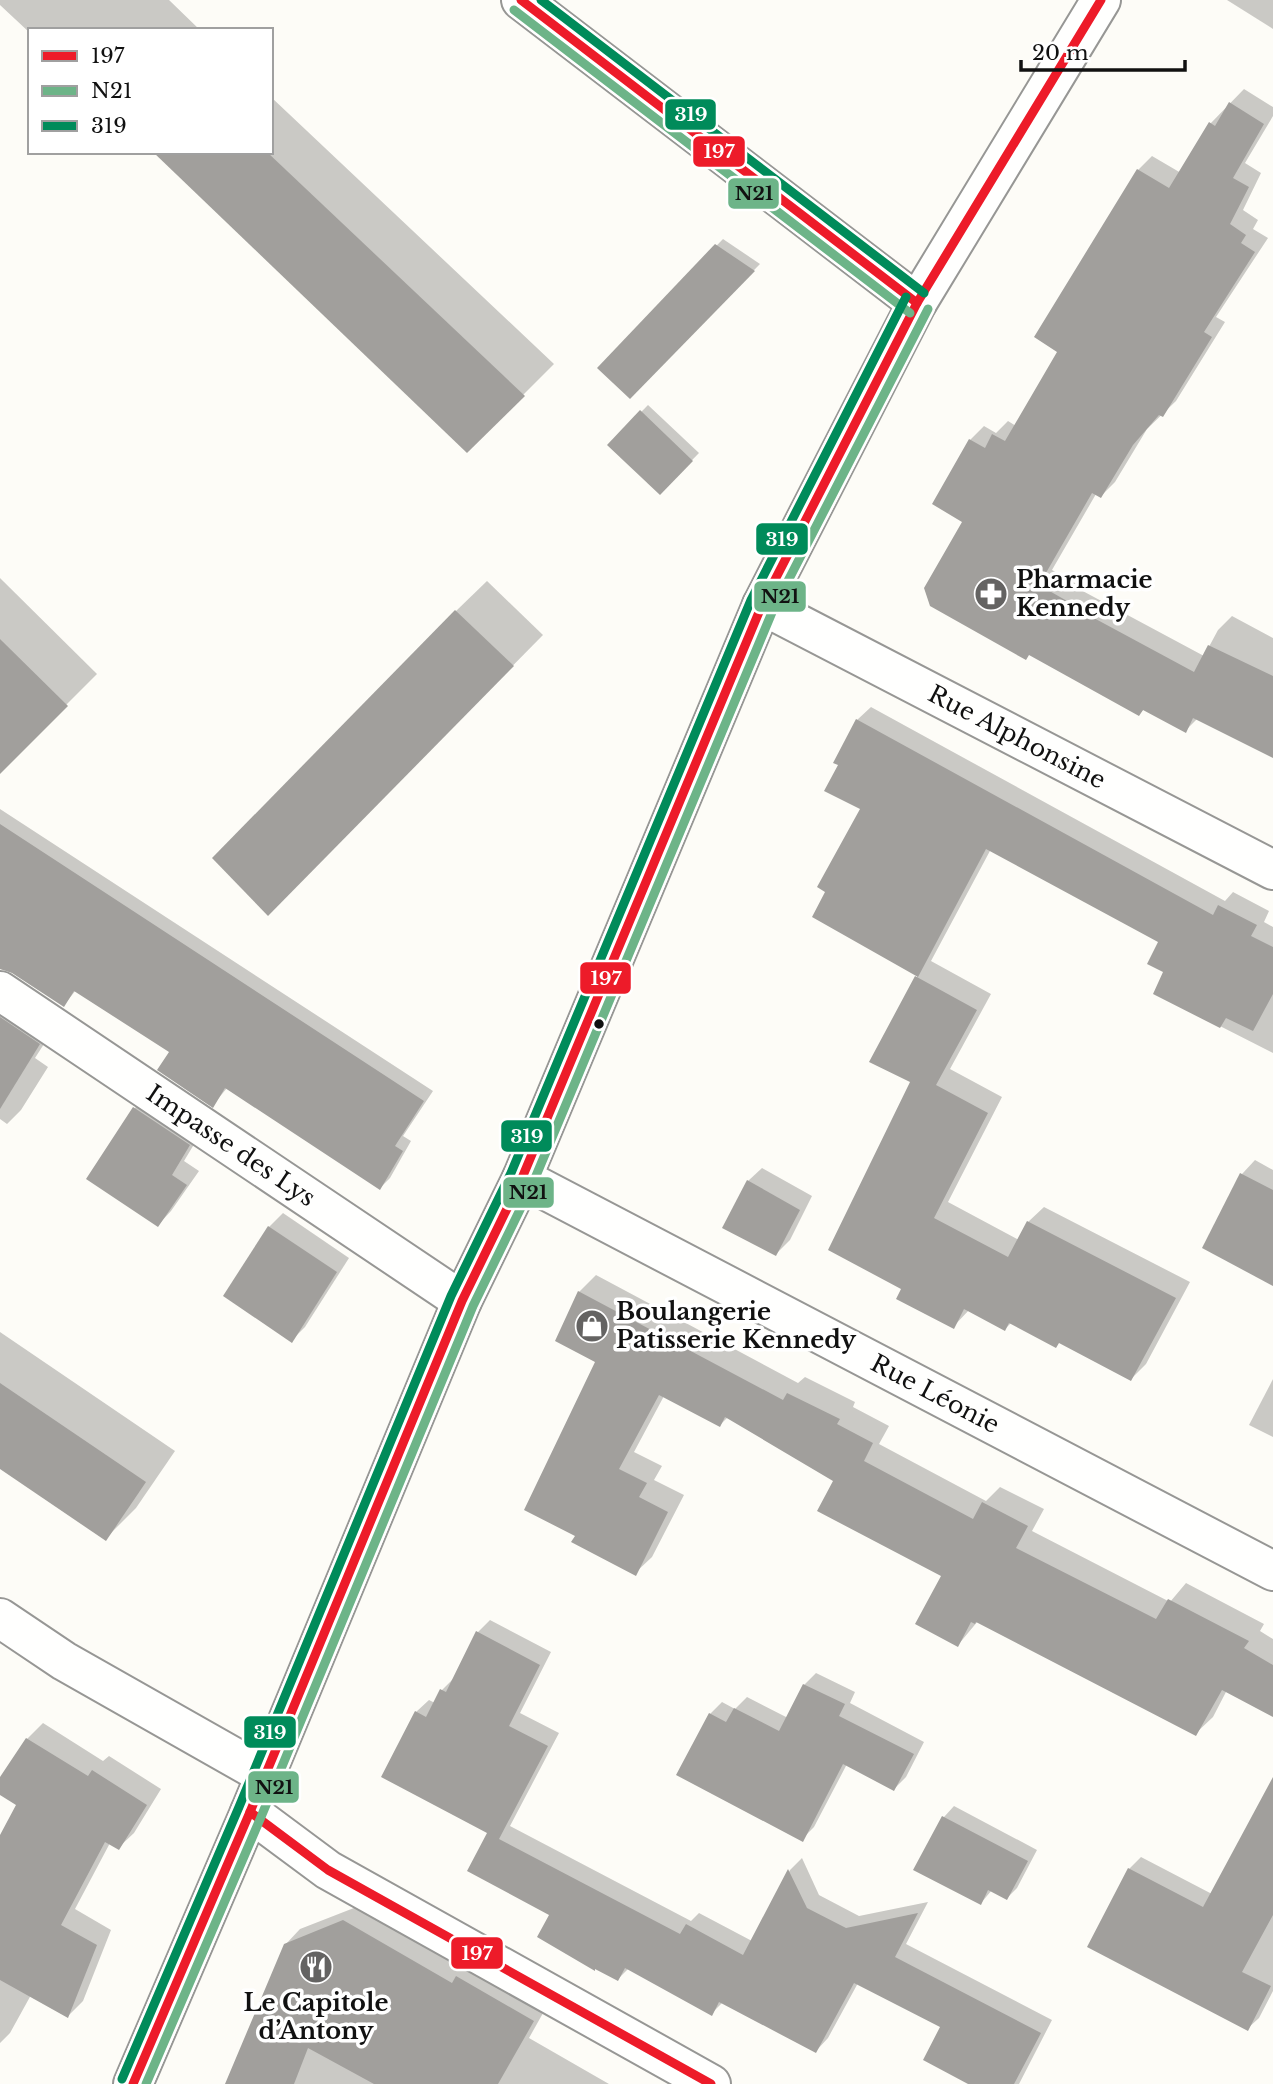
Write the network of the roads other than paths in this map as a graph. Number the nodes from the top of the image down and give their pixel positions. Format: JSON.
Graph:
{"nodes":[{"id":1,"x":522,"y":0,"type":"edge"},
{"id":2,"x":1101,"y":0,"type":"edge"},
{"id":3,"x":917,"y":303,"type":"junction"},
{"id":4,"x":762,"y":605,"type":"junction"},
{"id":5,"x":1273,"y":870,"type":"edge"},
{"id":6,"x":0,"y":991,"type":"edge"},
{"id":7,"x":522,"y":1178,"type":"junction"},
{"id":8,"x":462,"y":1301,"type":"junction"},
{"id":9,"x":1273,"y":1570,"type":"edge"},
{"id":10,"x":0,"y":1618,"type":"edge"},
{"id":11,"x":265,"y":1775,"type":"junction"},
{"id":12,"x":250,"y":1812,"type":"junction"},
{"id":13,"x":133,"y":2084,"type":"edge"},
{"id":14,"x":711,"y":2084,"type":"edge"}],
"edges":[{"from":1,"to":3,"type":"street"},
{"from":2,"to":3,"type":"street"},
{"from":3,"to":4,"type":"street"},
{"from":4,"to":5,"type":"street","name":"Rue Alphonsine"},
{"from":4,"to":7,"type":"street"},
{"from":6,"to":8,"type":"street","name":"Impasse des Lys"},
{"from":7,"to":8,"type":"street"},
{"from":7,"to":9,"type":"street","name":"Rue Léonie"},
{"from":8,"to":11,"type":"street"},
{"from":10,"to":11,"type":"street"},
{"from":11,"to":12,"type":"street"},
{"from":12,"to":13,"type":"street"},
{"from":12,"to":14,"type":"street"}]}
